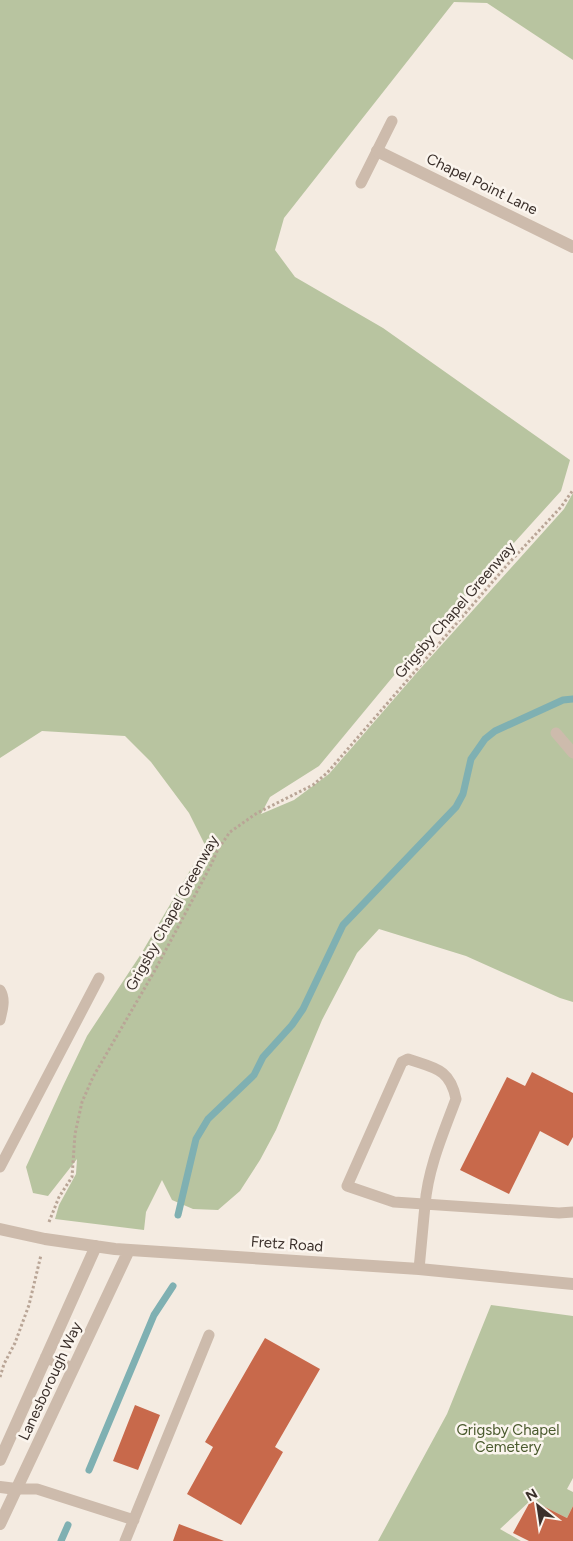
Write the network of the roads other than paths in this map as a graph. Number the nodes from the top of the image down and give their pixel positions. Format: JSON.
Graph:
{"nodes":[{"id":1,"x":392,"y":121,"type":"dead end"},
{"id":2,"x":377,"y":151,"type":"junction"},
{"id":3,"x":361,"y":183,"type":"dead end"},
{"id":4,"x":573,"y":247,"type":"edge"},
{"id":5,"x":556,"y":733,"type":"dead end"},
{"id":6,"x":573,"y":753,"type":"edge"},
{"id":7,"x":99,"y":978,"type":"dead end"},
{"id":8,"x":0,"y":990,"type":"edge"},
{"id":9,"x":0,"y":1020,"type":"edge"},
{"id":10,"x":0,"y":1167,"type":"edge"},
{"id":11,"x":425,"y":1205,"type":"junction"},
{"id":12,"x":573,"y":1212,"type":"edge"},
{"id":13,"x":0,"y":1229,"type":"edge"},
{"id":14,"x":96,"y":1246,"type":"junction"},
{"id":15,"x":129,"y":1250,"type":"junction"},
{"id":16,"x":419,"y":1269,"type":"junction"},
{"id":17,"x":573,"y":1284,"type":"edge"},
{"id":18,"x":209,"y":1335,"type":"dead end"},
{"id":19,"x":46,"y":1357,"type":"junction"},
{"id":20,"x":73,"y":1369,"type":"junction"},
{"id":21,"x":0,"y":1460,"type":"edge"},
{"id":22,"x":0,"y":1487,"type":"edge"},
{"id":23,"x":16,"y":1489,"type":"junction"},
{"id":24,"x":134,"y":1520,"type":"junction"},
{"id":25,"x":0,"y":1524,"type":"edge"},
{"id":26,"x":126,"y":1541,"type":"edge"}],
"edges":[{"from":1,"to":2,"type":"lane"},
{"from":2,"to":3,"type":"lane"},
{"from":2,"to":4,"type":"street","name":"Chapel Point Lane"},
{"from":5,"to":6,"type":"lane"},
{"from":7,"to":10,"type":"lane"},
{"from":8,"to":9,"type":"lane"},
{"from":11,"to":11,"type":"lane"},
{"from":11,"to":12,"type":"lane"},
{"from":11,"to":16,"type":"lane"},
{"from":13,"to":14,"type":"street","name":"Fretz Road"},
{"from":14,"to":15,"type":"street","name":"Fretz Road"},
{"from":14,"to":19,"type":"street","name":"Lanesborough Way"},
{"from":15,"to":16,"type":"street","name":"Fretz Road"},
{"from":15,"to":20,"type":"street","name":"Lanesborough Way"},
{"from":16,"to":17,"type":"street","name":"Fretz Road"},
{"from":18,"to":24,"type":"lane"},
{"from":19,"to":20,"type":"street"},
{"from":19,"to":21,"type":"street","name":"Lanesborough Way"},
{"from":20,"to":23,"type":"street","name":"Lanesborough Way"},
{"from":22,"to":23,"type":"street"},
{"from":23,"to":24,"type":"lane"},
{"from":23,"to":25,"type":"street","name":"Lanesborough Way"},
{"from":24,"to":26,"type":"lane"}]}
